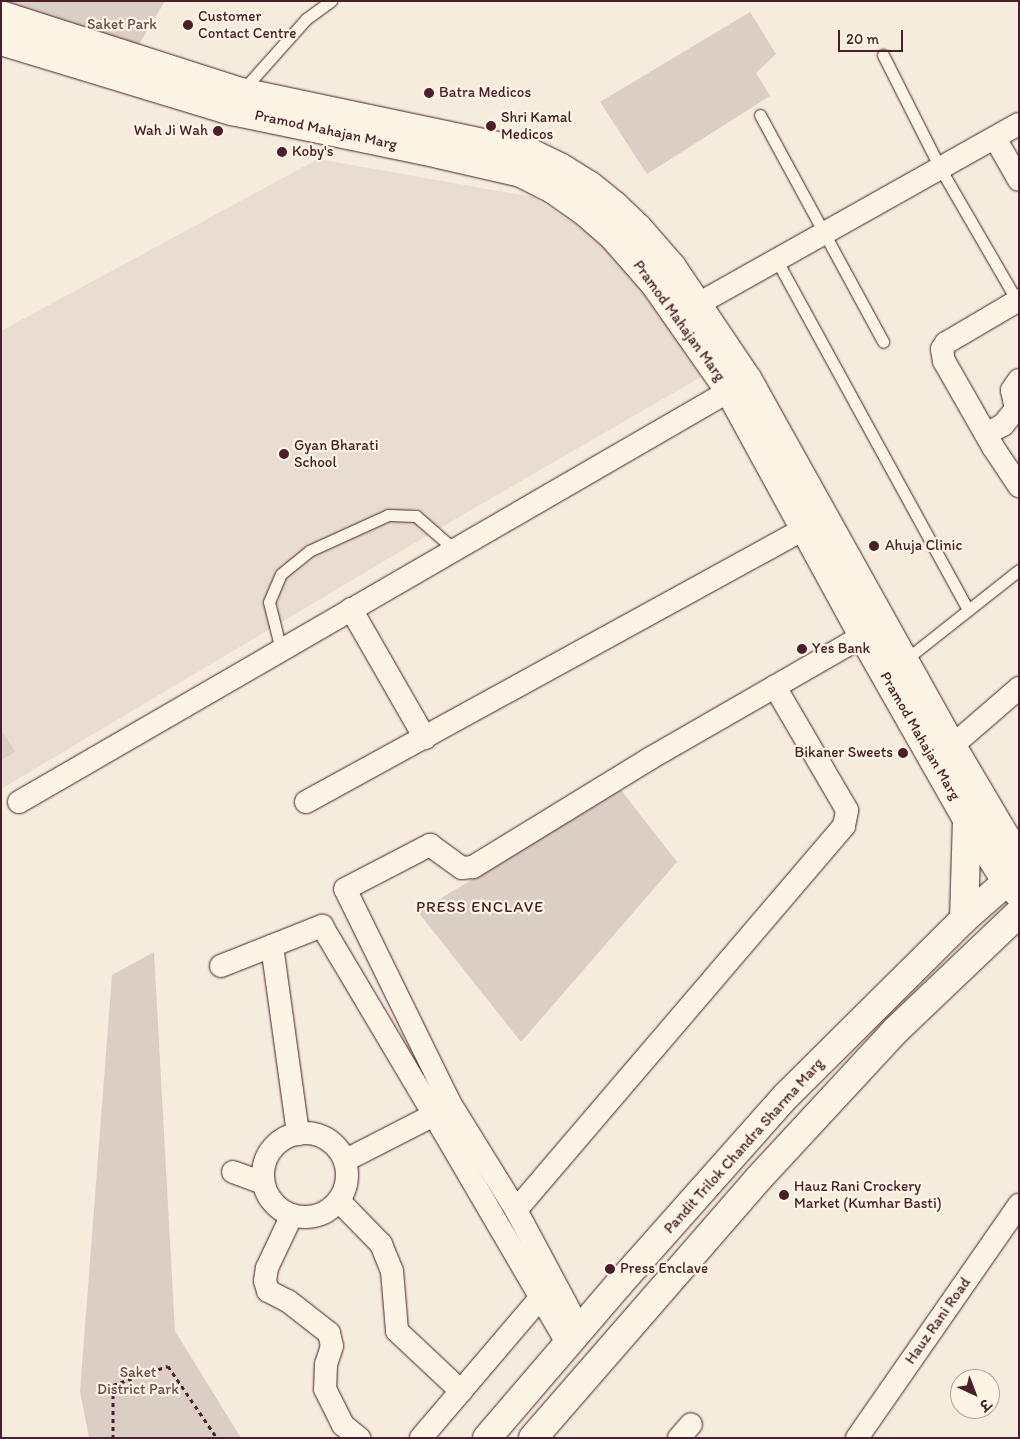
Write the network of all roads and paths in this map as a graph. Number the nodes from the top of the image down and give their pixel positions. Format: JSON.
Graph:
{"nodes":[{"id":1,"x":331,"y":1,"type":"edge"},
{"id":2,"x":1,"y":15,"type":"edge"},
{"id":3,"x":1,"y":41,"type":"edge"},
{"id":4,"x":883,"y":55,"type":"dead end"},
{"id":5,"x":236,"y":102,"type":"junction"},
{"id":6,"x":760,"y":115,"type":"dead end"},
{"id":7,"x":1019,"y":124,"type":"edge"},
{"id":8,"x":995,"y":138,"type":"junction"},
{"id":9,"x":940,"y":168,"type":"junction"},
{"id":10,"x":1019,"y":180,"type":"edge"},
{"id":11,"x":824,"y":232,"type":"junction"},
{"id":12,"x":776,"y":259,"type":"junction"},
{"id":13,"x":1018,"y":301,"type":"edge"},
{"id":14,"x":686,"y":311,"type":"junction"},
{"id":15,"x":883,"y":342,"type":"dead end"},
{"id":16,"x":1019,"y":380,"type":"edge"},
{"id":17,"x":738,"y":385,"type":"junction"},
{"id":18,"x":986,"y":434,"type":"junction"},
{"id":19,"x":1019,"y":486,"type":"edge"},
{"id":20,"x":804,"y":529,"type":"junction"},
{"id":21,"x":455,"y":550,"type":"junction"},
{"id":22,"x":1019,"y":570,"type":"edge"},
{"id":23,"x":351,"y":609,"type":"junction"},
{"id":24,"x":968,"y":610,"type":"junction"},
{"id":25,"x":863,"y":636,"type":"junction"},
{"id":26,"x":282,"y":650,"type":"junction"},
{"id":27,"x":905,"y":660,"type":"junction"},
{"id":28,"x":775,"y":687,"type":"junction"},
{"id":29,"x":1019,"y":688,"type":"edge"},
{"id":30,"x":425,"y":738,"type":"junction"},
{"id":31,"x":952,"y":746,"type":"junction"},
{"id":32,"x":20,"y":802,"type":"dead end"},
{"id":33,"x":306,"y":802,"type":"dead end"},
{"id":34,"x":967,"y":819,"type":"junction"},
{"id":35,"x":1019,"y":855,"type":"edge"},
{"id":36,"x":1015,"y":882,"type":"edge"},
{"id":37,"x":1019,"y":913,"type":"edge"},
{"id":38,"x":964,"y":919,"type":"junction"},
{"id":39,"x":272,"y":946,"type":"junction"},
{"id":40,"x":221,"y":966,"type":"dead end"},
{"id":41,"x":434,"y":1115,"type":"junction"},
{"id":42,"x":298,"y":1134,"type":"junction"},
{"id":43,"x":346,"y":1160,"type":"junction"},
{"id":44,"x":233,"y":1172,"type":"dead end"},
{"id":45,"x":263,"y":1183,"type":"junction"},
{"id":46,"x":340,"y":1201,"type":"junction"},
{"id":47,"x":1019,"y":1205,"type":"edge"},
{"id":48,"x":516,"y":1210,"type":"junction"},
{"id":49,"x":292,"y":1215,"type":"junction"},
{"id":50,"x":541,"y":1297,"type":"junction"},
{"id":51,"x":574,"y":1337,"type":"junction"},
{"id":52,"x":461,"y":1391,"type":"junction"},
{"id":53,"x":113,"y":1438,"type":"edge"},
{"id":54,"x":217,"y":1438,"type":"edge"},
{"id":55,"x":359,"y":1438,"type":"edge"},
{"id":56,"x":421,"y":1438,"type":"edge"},
{"id":57,"x":487,"y":1438,"type":"edge"},
{"id":58,"x":532,"y":1438,"type":"edge"},
{"id":59,"x":857,"y":1438,"type":"edge"}],
"edges":[{"from":1,"to":5,"type":"lane"},
{"from":2,"to":5,"type":"street","name":"Pramod Mahajan Marg"},
{"from":3,"to":5,"type":"street","name":"Pramod Mahajan Marg"},
{"from":4,"to":9,"type":"lane"},
{"from":5,"to":14,"type":"street","name":"Pramod Mahajan Marg"},
{"from":6,"to":11,"type":"lane"},
{"from":7,"to":8,"type":"street"},
{"from":8,"to":9,"type":"street"},
{"from":8,"to":10,"type":"street"},
{"from":9,"to":11,"type":"street"},
{"from":9,"to":13,"type":"lane"},
{"from":11,"to":12,"type":"street"},
{"from":11,"to":15,"type":"lane"},
{"from":12,"to":14,"type":"street"},
{"from":12,"to":24,"type":"lane"},
{"from":13,"to":18,"type":"street"},
{"from":14,"to":17,"type":"street","name":"Pramod Mahajan Marg"},
{"from":16,"to":18,"type":"street"},
{"from":17,"to":20,"type":"street","name":"Pramod Mahajan Marg"},
{"from":17,"to":21,"type":"street"},
{"from":17,"to":27,"type":"street","name":"Pramod Mahajan Marg"},
{"from":18,"to":19,"type":"street"},
{"from":20,"to":25,"type":"street","name":"Pramod Mahajan Marg"},
{"from":20,"to":30,"type":"street"},
{"from":21,"to":23,"type":"street"},
{"from":21,"to":26,"type":"lane"},
{"from":22,"to":24,"type":"lane"},
{"from":23,"to":26,"type":"street"},
{"from":23,"to":30,"type":"street"},
{"from":24,"to":27,"type":"lane"},
{"from":25,"to":28,"type":"street"},
{"from":25,"to":34,"type":"street","name":"Pramod Mahajan Marg"},
{"from":26,"to":32,"type":"street"},
{"from":27,"to":31,"type":"street","name":"Pramod Mahajan Marg"},
{"from":28,"to":48,"type":"street"},
{"from":28,"to":48,"type":"street"},
{"from":29,"to":31,"type":"street"},
{"from":30,"to":33,"type":"street"},
{"from":31,"to":35,"type":"street","name":"Pramod Mahajan Marg"},
{"from":34,"to":36,"type":"street","name":"Pramod Mahajan Marg"},
{"from":34,"to":38,"type":"street"},
{"from":36,"to":38,"type":"street","name":"Pandit Trilok Chandra Sharma Marg"},
{"from":37,"to":58,"type":"street"},
{"from":38,"to":51,"type":"street","name":"Pandit Trilok Chandra Sharma Marg"},
{"from":39,"to":40,"type":"street"},
{"from":39,"to":41,"type":"street"},
{"from":39,"to":42,"type":"street"},
{"from":41,"to":43,"type":"street"},
{"from":41,"to":50,"type":"street"},
{"from":42,"to":43,"type":"street"},
{"from":42,"to":45,"type":"street"},
{"from":43,"to":46,"type":"street"},
{"from":44,"to":45,"type":"street"},
{"from":45,"to":49,"type":"street"},
{"from":46,"to":49,"type":"street"},
{"from":46,"to":52,"type":"street"},
{"from":47,"to":59,"type":"street","name":"Hauz Rani Road"},
{"from":48,"to":51,"type":"street"},
{"from":49,"to":55,"type":"street"},
{"from":50,"to":51,"type":"street"},
{"from":50,"to":52,"type":"street"},
{"from":51,"to":57,"type":"street","name":"Pandit Trilok Chandra Sharma Marg"},
{"from":52,"to":56,"type":"street"},
{"from":53,"to":54,"type":"path"}]}
